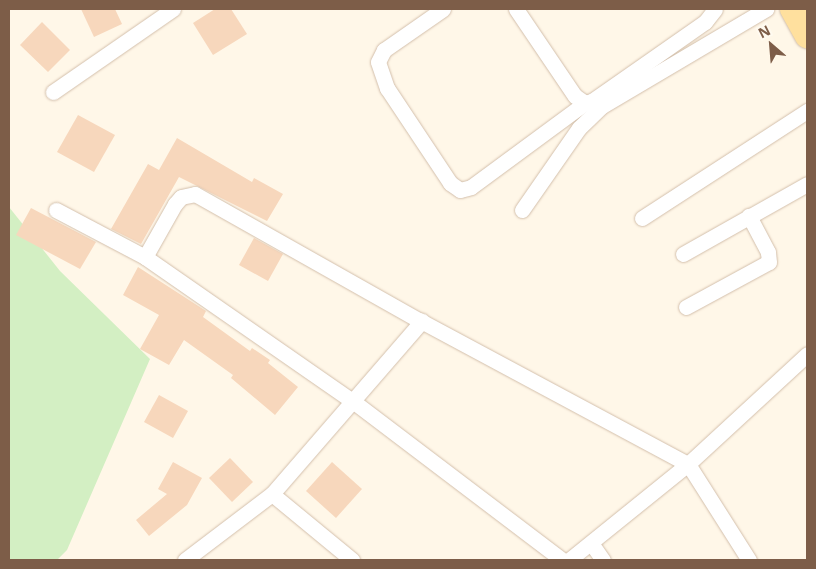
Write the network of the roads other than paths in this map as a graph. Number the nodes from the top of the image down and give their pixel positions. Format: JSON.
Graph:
{"nodes":[{"id":1,"x":173,"y":9,"type":"edge"},
{"id":2,"x":443,"y":9,"type":"edge"},
{"id":3,"x":516,"y":9,"type":"edge"},
{"id":4,"x":715,"y":9,"type":"edge"},
{"id":5,"x":766,"y":9,"type":"edge"},
{"id":6,"x":792,"y":9,"type":"edge"},
{"id":7,"x":807,"y":36,"type":"edge"},
{"id":8,"x":53,"y":92,"type":"dead end"},
{"id":9,"x":585,"y":103,"type":"junction"},
{"id":10,"x":807,"y":111,"type":"edge"},
{"id":11,"x":807,"y":184,"type":"edge"},
{"id":12,"x":56,"y":210,"type":"dead end"},
{"id":13,"x":522,"y":210,"type":"dead end"},
{"id":14,"x":750,"y":216,"type":"junction"},
{"id":15,"x":642,"y":218,"type":"dead end"},
{"id":16,"x":683,"y":254,"type":"dead end"},
{"id":17,"x":145,"y":257,"type":"junction"},
{"id":18,"x":686,"y":308,"type":"dead end"},
{"id":19,"x":422,"y":321,"type":"junction"},
{"id":20,"x":807,"y":354,"type":"edge"},
{"id":21,"x":354,"y":402,"type":"junction"},
{"id":22,"x":688,"y":464,"type":"junction"},
{"id":23,"x":272,"y":494,"type":"junction"},
{"id":24,"x":591,"y":543,"type":"junction"},
{"id":25,"x":185,"y":560,"type":"edge"},
{"id":26,"x":352,"y":560,"type":"edge"},
{"id":27,"x":562,"y":560,"type":"edge"},
{"id":28,"x":569,"y":560,"type":"edge"},
{"id":29,"x":603,"y":560,"type":"edge"},
{"id":30,"x":749,"y":560,"type":"edge"}],
"edges":[{"from":1,"to":8,"type":"street"},
{"from":2,"to":9,"type":"street"},
{"from":3,"to":9,"type":"street"},
{"from":4,"to":9,"type":"street"},
{"from":5,"to":13,"type":"street"},
{"from":6,"to":7,"type":"main road"},
{"from":10,"to":15,"type":"street"},
{"from":11,"to":14,"type":"street"},
{"from":12,"to":17,"type":"street"},
{"from":14,"to":16,"type":"street"},
{"from":14,"to":18,"type":"street"},
{"from":17,"to":19,"type":"street"},
{"from":17,"to":21,"type":"street"},
{"from":19,"to":21,"type":"street"},
{"from":19,"to":22,"type":"street"},
{"from":20,"to":22,"type":"street"},
{"from":21,"to":23,"type":"street"},
{"from":21,"to":27,"type":"street"},
{"from":22,"to":24,"type":"street"},
{"from":22,"to":30,"type":"street"},
{"from":23,"to":25,"type":"street"},
{"from":23,"to":26,"type":"street"},
{"from":24,"to":28,"type":"street"},
{"from":24,"to":29,"type":"street"}]}
